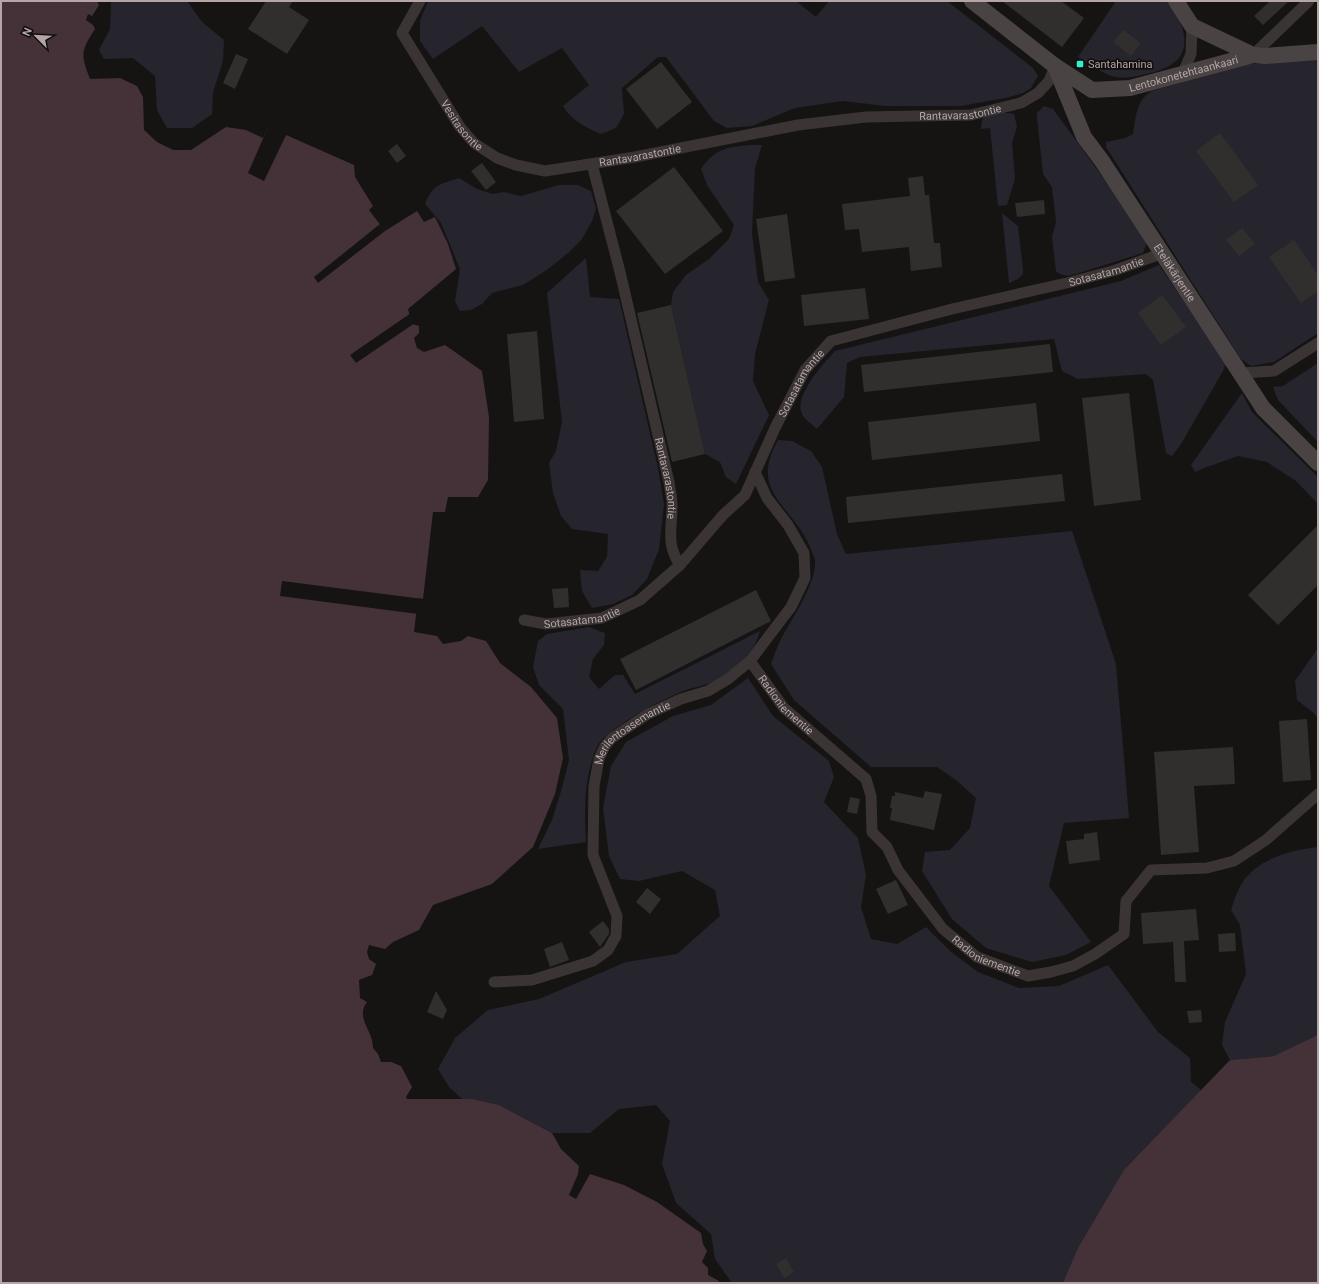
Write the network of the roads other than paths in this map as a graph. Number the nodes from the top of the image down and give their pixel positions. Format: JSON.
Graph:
{"nodes":[{"id":1,"x":420,"y":1,"type":"edge"},
{"id":2,"x":972,"y":1,"type":"edge"},
{"id":3,"x":1176,"y":1,"type":"edge"},
{"id":4,"x":1309,"y":1,"type":"edge"},
{"id":5,"x":1192,"y":26,"type":"junction"},
{"id":6,"x":1318,"y":52,"type":"edge"},
{"id":7,"x":1253,"y":55,"type":"junction"},
{"id":8,"x":1055,"y":66,"type":"junction"},
{"id":9,"x":1182,"y":74,"type":"junction"},
{"id":10,"x":592,"y":164,"type":"junction"},
{"id":11,"x":1163,"y":254,"type":"junction"},
{"id":12,"x":1318,"y":343,"type":"edge"},
{"id":13,"x":1242,"y":373,"type":"junction"},
{"id":14,"x":1318,"y":463,"type":"edge"},
{"id":15,"x":755,"y":472,"type":"junction"},
{"id":16,"x":680,"y":565,"type":"junction"},
{"id":17,"x":524,"y":620,"type":"dead end"},
{"id":18,"x":750,"y":661,"type":"junction"},
{"id":19,"x":1318,"y":794,"type":"edge"},
{"id":20,"x":494,"y":982,"type":"dead end"}],
"edges":[{"from":1,"to":10,"type":"street","name":"Vesitasontie"},
{"from":2,"to":8,"type":"street","name":"Lentokonetehtaankaari"},
{"from":3,"to":5,"type":"street"},
{"from":4,"to":7,"type":"street"},
{"from":5,"to":7,"type":"street"},
{"from":5,"to":9,"type":"street"},
{"from":6,"to":7,"type":"street","name":"Lentokonetehtaankaari"},
{"from":7,"to":9,"type":"street","name":"Lentokonetehtaankaari"},
{"from":8,"to":9,"type":"street","name":"Lentokonetehtaankaari"},
{"from":8,"to":10,"type":"street","name":"Rantavarastontie"},
{"from":8,"to":11,"type":"street","name":"Eteläkärjentie"},
{"from":10,"to":16,"type":"street","name":"Rantavarastontie"},
{"from":11,"to":13,"type":"street","name":"Eteläkärjentie"},
{"from":11,"to":15,"type":"street","name":"Sotasatamantie"},
{"from":12,"to":13,"type":"street"},
{"from":13,"to":14,"type":"street","name":"Eteläkärjentie"},
{"from":15,"to":16,"type":"street","name":"Sotasatamantie"},
{"from":15,"to":18,"type":"street","name":"Merilentoasemantie"},
{"from":16,"to":17,"type":"street","name":"Sotasatamantie"},
{"from":18,"to":19,"type":"street","name":"Radioniementie"},
{"from":18,"to":20,"type":"street","name":"Merilentoasemantie"}]}
